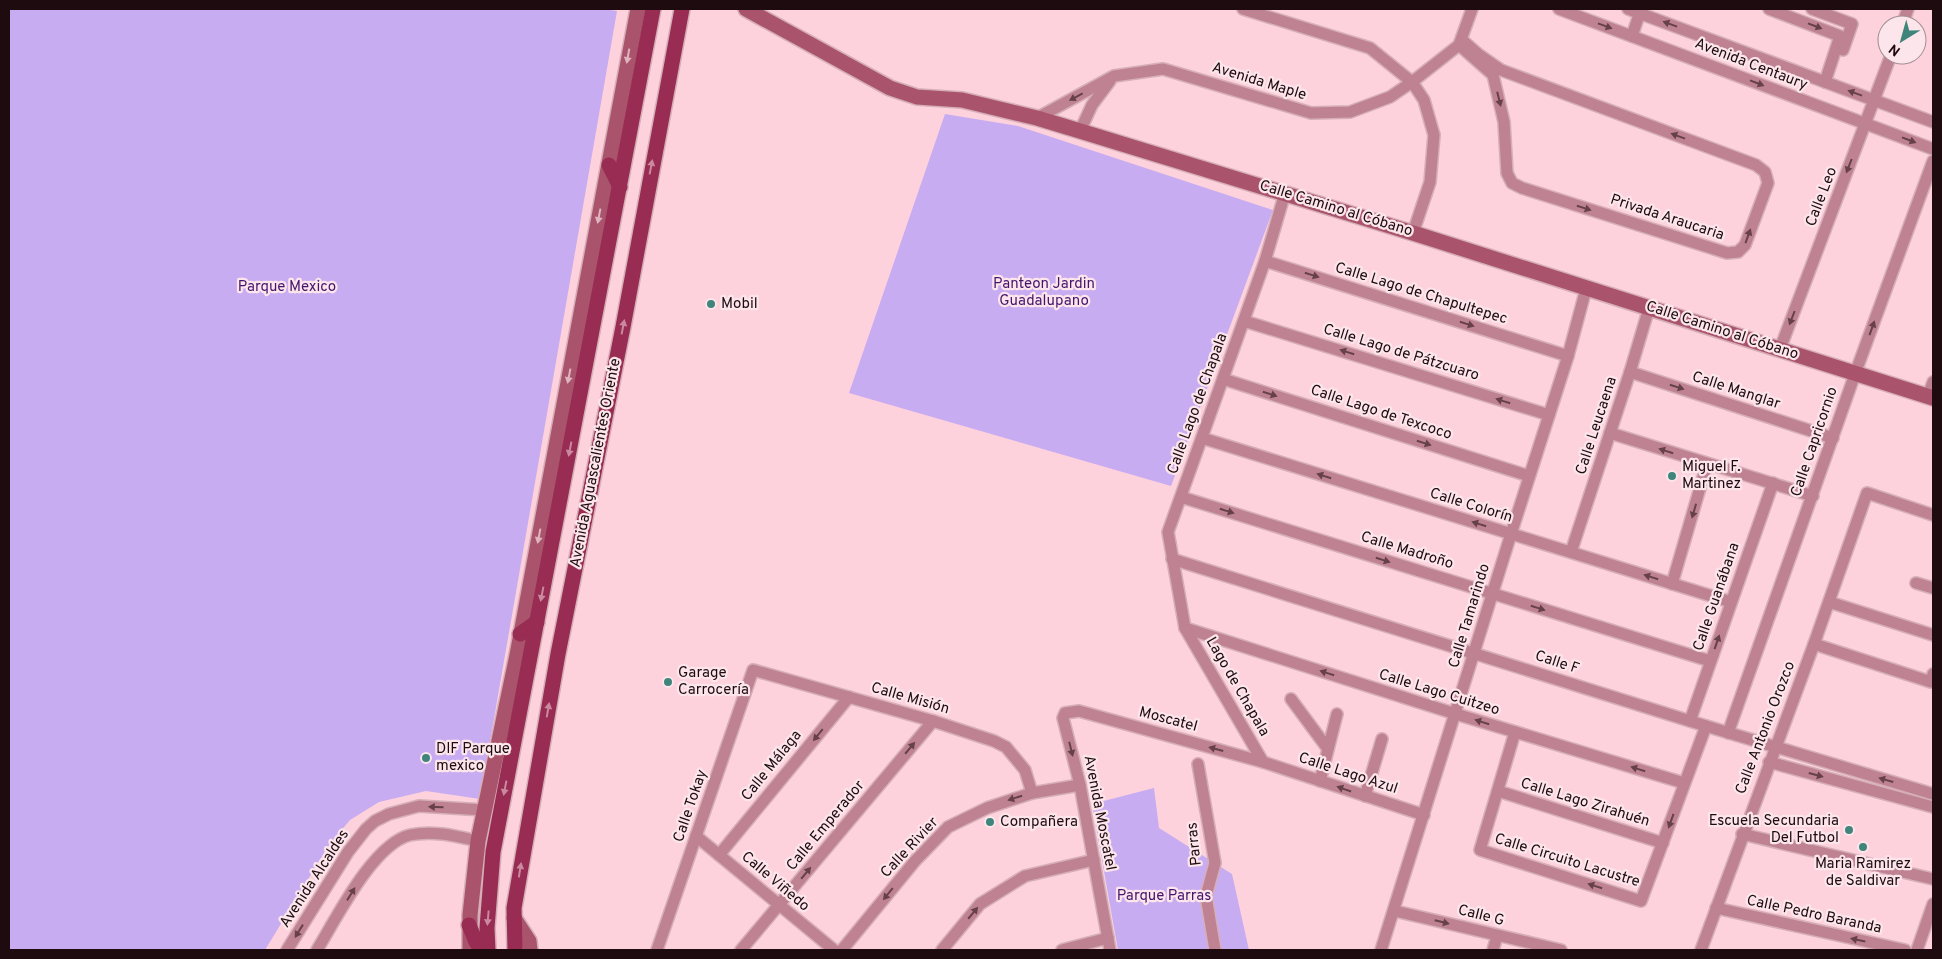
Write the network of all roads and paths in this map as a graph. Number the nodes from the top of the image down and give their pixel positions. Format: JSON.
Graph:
{"nodes":[{"id":1,"x":627,"y":9,"type":"edge"},
{"id":2,"x":638,"y":9,"type":"edge"},
{"id":3,"x":653,"y":9,"type":"edge"},
{"id":4,"x":682,"y":9,"type":"edge"},
{"id":5,"x":746,"y":9,"type":"edge"},
{"id":6,"x":1243,"y":9,"type":"edge"},
{"id":7,"x":1472,"y":9,"type":"edge"},
{"id":8,"x":1559,"y":9,"type":"edge"},
{"id":9,"x":1628,"y":9,"type":"edge"},
{"id":10,"x":1769,"y":9,"type":"edge"},
{"id":11,"x":1812,"y":9,"type":"edge"},
{"id":12,"x":1640,"y":11,"type":"edge"},
{"id":13,"x":632,"y":32,"type":"junction"},
{"id":14,"x":1632,"y":36,"type":"junction"},
{"id":15,"x":1460,"y":43,"type":"junction"},
{"id":16,"x":1887,"y":65,"type":"edge"},
{"id":17,"x":1497,"y":72,"type":"junction"},
{"id":18,"x":1114,"y":76,"type":"junction"},
{"id":19,"x":1412,"y":82,"type":"junction"},
{"id":20,"x":1828,"y":83,"type":"junction"},
{"id":21,"x":1874,"y":100,"type":"junction"},
{"id":22,"x":1037,"y":118,"type":"junction"},
{"id":23,"x":1933,"y":122,"type":"edge"},
{"id":24,"x":1865,"y":123,"type":"junction"},
{"id":25,"x":1080,"y":131,"type":"junction"},
{"id":26,"x":1933,"y":149,"type":"edge"},
{"id":27,"x":1933,"y":161,"type":"edge"},
{"id":28,"x":609,"y":165,"type":"junction"},
{"id":29,"x":620,"y":187,"type":"junction"},
{"id":30,"x":1285,"y":193,"type":"junction"},
{"id":31,"x":1414,"y":233,"type":"junction"},
{"id":32,"x":1265,"y":261,"type":"junction"},
{"id":33,"x":1586,"y":289,"type":"junction"},
{"id":34,"x":1649,"y":308,"type":"junction"},
{"id":35,"x":1244,"y":320,"type":"junction"},
{"id":36,"x":1780,"y":349,"type":"junction"},
{"id":37,"x":1568,"y":356,"type":"junction"},
{"id":38,"x":1630,"y":372,"type":"junction"},
{"id":39,"x":1855,"y":374,"type":"junction"},
{"id":40,"x":1223,"y":379,"type":"junction"},
{"id":41,"x":1933,"y":382,"type":"edge"},
{"id":42,"x":1930,"y":397,"type":"edge"},
{"id":43,"x":1549,"y":415,"type":"junction"},
{"id":44,"x":1610,"y":434,"type":"junction"},
{"id":45,"x":1202,"y":438,"type":"junction"},
{"id":46,"x":1832,"y":438,"type":"junction"},
{"id":47,"x":1707,"y":464,"type":"junction"},
{"id":48,"x":1529,"y":476,"type":"junction"},
{"id":49,"x":1773,"y":483,"type":"junction"},
{"id":50,"x":1813,"y":496,"type":"junction"},
{"id":51,"x":1181,"y":497,"type":"junction"},
{"id":52,"x":558,"y":512,"type":"junction"},
{"id":53,"x":1933,"y":515,"type":"edge"},
{"id":54,"x":585,"y":516,"type":"junction"},
{"id":55,"x":1511,"y":534,"type":"junction"},
{"id":56,"x":1571,"y":552,"type":"junction"},
{"id":57,"x":1172,"y":559,"type":"junction"},
{"id":58,"x":1916,"y":583,"type":"dead end"},
{"id":59,"x":1672,"y":584,"type":"junction"},
{"id":60,"x":1933,"y":588,"type":"edge"},
{"id":61,"x":1492,"y":594,"type":"junction"},
{"id":62,"x":1731,"y":602,"type":"junction"},
{"id":63,"x":1829,"y":602,"type":"junction"},
{"id":64,"x":537,"y":622,"type":"junction"},
{"id":65,"x":1185,"y":628,"type":"junction"},
{"id":66,"x":520,"y":634,"type":"junction"},
{"id":67,"x":1933,"y":634,"type":"edge"},
{"id":68,"x":1814,"y":644,"type":"junction"},
{"id":69,"x":1475,"y":652,"type":"junction"},
{"id":70,"x":1710,"y":661,"type":"junction"},
{"id":71,"x":752,"y":670,"type":"joint"},
{"id":72,"x":1933,"y":674,"type":"edge"},
{"id":73,"x":849,"y":697,"type":"junction"},
{"id":74,"x":1291,"y":699,"type":"dead end"},
{"id":75,"x":1065,"y":713,"type":"joint"},
{"id":76,"x":1337,"y":714,"type":"dead end"},
{"id":77,"x":1456,"y":714,"type":"junction"},
{"id":78,"x":933,"y":721,"type":"junction"},
{"id":79,"x":1690,"y":721,"type":"junction"},
{"id":80,"x":1706,"y":726,"type":"junction"},
{"id":81,"x":1515,"y":732,"type":"junction"},
{"id":82,"x":1728,"y":733,"type":"junction"},
{"id":83,"x":1382,"y":739,"type":"dead end"},
{"id":84,"x":1775,"y":747,"type":"junction"},
{"id":85,"x":1328,"y":749,"type":"junction"},
{"id":86,"x":1263,"y":762,"type":"junction"},
{"id":87,"x":1769,"y":762,"type":"junction"},
{"id":88,"x":1198,"y":764,"type":"dead end"},
{"id":89,"x":1320,"y":780,"type":"junction"},
{"id":90,"x":1684,"y":783,"type":"junction"},
{"id":91,"x":1080,"y":785,"type":"junction"},
{"id":92,"x":1498,"y":791,"type":"junction"},
{"id":93,"x":1032,"y":793,"type":"junction"},
{"id":94,"x":1933,"y":794,"type":"edge"},
{"id":95,"x":1365,"y":796,"type":"junction"},
{"id":96,"x":1933,"y":807,"type":"edge"},
{"id":97,"x":484,"y":810,"type":"junction"},
{"id":98,"x":1424,"y":815,"type":"junction"},
{"id":99,"x":1742,"y":834,"type":"junction"},
{"id":100,"x":696,"y":836,"type":"junction"},
{"id":101,"x":478,"y":841,"type":"junction"},
{"id":102,"x":1663,"y":842,"type":"junction"},
{"id":103,"x":719,"y":855,"type":"junction"},
{"id":104,"x":1094,"y":860,"type":"junction"},
{"id":105,"x":1933,"y":879,"type":"edge"},
{"id":106,"x":1933,"y":904,"type":"edge"},
{"id":107,"x":779,"y":905,"type":"junction"},
{"id":108,"x":1716,"y":908,"type":"junction"},
{"id":109,"x":1394,"y":911,"type":"junction"},
{"id":110,"x":514,"y":918,"type":"junction"},
{"id":111,"x":469,"y":925,"type":"junction"},
{"id":112,"x":1497,"y":936,"type":"junction"},
{"id":113,"x":1108,"y":938,"type":"junction"},
{"id":114,"x":287,"y":950,"type":"edge"},
{"id":115,"x":317,"y":950,"type":"edge"},
{"id":116,"x":470,"y":950,"type":"edge"},
{"id":117,"x":482,"y":950,"type":"edge"},
{"id":118,"x":488,"y":950,"type":"edge"},
{"id":119,"x":515,"y":950,"type":"edge"},
{"id":120,"x":530,"y":950,"type":"edge"},
{"id":121,"x":658,"y":950,"type":"edge"},
{"id":122,"x":741,"y":950,"type":"edge"},
{"id":123,"x":834,"y":950,"type":"edge"},
{"id":124,"x":842,"y":950,"type":"edge"},
{"id":125,"x":942,"y":950,"type":"edge"},
{"id":126,"x":1062,"y":950,"type":"edge"},
{"id":127,"x":1110,"y":950,"type":"edge"},
{"id":128,"x":1215,"y":950,"type":"edge"},
{"id":129,"x":1381,"y":950,"type":"edge"},
{"id":130,"x":1493,"y":950,"type":"edge"},
{"id":131,"x":1561,"y":950,"type":"edge"},
{"id":132,"x":1701,"y":950,"type":"edge"},
{"id":133,"x":1905,"y":950,"type":"edge"},
{"id":134,"x":1917,"y":950,"type":"edge"}],
"edges":[{"from":1,"to":13,"type":"street"},
{"from":2,"to":13,"type":"street"},
{"from":3,"to":29,"type":"main road","name":"Avenida Aguascalientes Oriente"},
{"from":54,"to":4,"type":"main road","name":"Avenida Aguascalientes Oriente","one_way":true},
{"from":5,"to":22,"type":"street","name":"Calle Camino al Cóbano"},
{"from":6,"to":19,"type":"street"},
{"from":7,"to":15,"type":"street"},
{"from":8,"to":14,"type":"street","name":"Avenida Centaury","one_way":true},
{"from":9,"to":12,"type":"street","name":"Avenida Centaury"},
{"from":10,"to":20,"type":"street","one_way":true},
{"from":11,"to":20,"type":"street"},
{"from":12,"to":14,"type":"street"},
{"from":20,"to":12,"type":"street","name":"Avenida Centaury","one_way":true},
{"from":13,"to":28,"type":"street","one_way":true},
{"from":14,"to":24,"type":"street","name":"Avenida Centaury","one_way":true},
{"from":15,"to":17,"type":"street","name":"Privada Araucaria"},
{"from":15,"to":19,"type":"street","name":"Avenida Maple"},
{"from":16,"to":21,"type":"street","name":"Calle Leo"},
{"from":17,"to":17,"type":"street","name":"Privada Araucaria","one_way":true},
{"from":18,"to":19,"type":"street","name":"Avenida Maple"},
{"from":18,"to":22,"type":"street","name":"Avenida Maple","one_way":true},
{"from":18,"to":25,"type":"street"},
{"from":19,"to":31,"type":"street"},
{"from":21,"to":20,"type":"street","name":"Avenida Centaury","one_way":true},
{"from":21,"to":23,"type":"street","name":"Avenida Centaury"},
{"from":21,"to":24,"type":"street","name":"Calle Leo"},
{"from":22,"to":25,"type":"street","name":"Calle Camino al Cóbano"},
{"from":24,"to":26,"type":"street","name":"Avenida Centaury","one_way":true},
{"from":24,"to":36,"type":"street","name":"Calle Leo","one_way":true},
{"from":25,"to":30,"type":"street","name":"Calle Camino al Cóbano"},
{"from":39,"to":27,"type":"street","name":"Calle Capricornio","one_way":true},
{"from":28,"to":29,"type":"main road"},
{"from":28,"to":66,"type":"street","one_way":true},
{"from":29,"to":52,"type":"main road","name":"Avenida Aguascalientes Oriente","one_way":true},
{"from":30,"to":31,"type":"street","name":"Calle Camino al Cóbano"},
{"from":30,"to":32,"type":"street","name":"Calle Lago de Chapala"},
{"from":31,"to":33,"type":"street","name":"Calle Camino al Cóbano"},
{"from":32,"to":35,"type":"street","name":"Calle Lago de Chapala"},
{"from":32,"to":37,"type":"street","name":"Calle Lago de Chapultepec","one_way":true},
{"from":33,"to":34,"type":"street","name":"Calle Camino al Cóbano"},
{"from":33,"to":37,"type":"street","name":"Calle Tamarindo"},
{"from":34,"to":36,"type":"street","name":"Calle Camino al Cóbano"},
{"from":34,"to":38,"type":"street","name":"Calle Leucaena"},
{"from":35,"to":40,"type":"street","name":"Calle Lago de Chapala"},
{"from":43,"to":35,"type":"street","name":"Calle Lago de Pátzcuaro","one_way":true},
{"from":36,"to":39,"type":"street","name":"Calle Camino al Cóbano"},
{"from":37,"to":43,"type":"street","name":"Calle Tamarindo"},
{"from":38,"to":44,"type":"street","name":"Calle Leucaena"},
{"from":38,"to":46,"type":"street","name":"Calle Manglar","one_way":true},
{"from":39,"to":42,"type":"street","name":"Calle Camino al Cóbano"},
{"from":39,"to":46,"type":"street","name":"Calle Capricornio"},
{"from":40,"to":45,"type":"street","name":"Calle Lago de Chapala"},
{"from":40,"to":48,"type":"street","name":"Calle Lago de Texcoco","one_way":true},
{"from":41,"to":42,"type":"street"},
{"from":43,"to":48,"type":"street","name":"Calle Tamarindo"},
{"from":47,"to":44,"type":"street","one_way":true},
{"from":44,"to":56,"type":"street","name":"Calle Leucaena"},
{"from":45,"to":51,"type":"street","name":"Calle Lago de Chapala"},
{"from":55,"to":45,"type":"street","name":"Calle Colorín","one_way":true},
{"from":46,"to":50,"type":"street","name":"Calle Capricornio"},
{"from":47,"to":49,"type":"street"},
{"from":47,"to":59,"type":"street","one_way":true},
{"from":48,"to":55,"type":"street","name":"Calle Tamarindo"},
{"from":49,"to":50,"type":"street"},
{"from":49,"to":62,"type":"street","name":"Calle Guanábana"},
{"from":50,"to":82,"type":"street","name":"Calle Capricornio"},
{"from":51,"to":57,"type":"street","name":"Calle Lago de Chapala"},
{"from":51,"to":61,"type":"street","name":"Calle Madroño","one_way":true},
{"from":52,"to":54,"type":"main road"},
{"from":52,"to":64,"type":"main road","name":"Avenida Aguascalientes Oriente","one_way":true},
{"from":53,"to":63,"type":"street","name":"Calle Antonio Orozco"},
{"from":110,"to":54,"type":"main road","name":"Avenida Aguascalientes Oriente","one_way":true},
{"from":55,"to":56,"type":"street","name":"Calle Colorín"},
{"from":55,"to":61,"type":"street","name":"Calle Tamarindo"},
{"from":59,"to":56,"type":"street","name":"Calle Colorín","one_way":true},
{"from":57,"to":65,"type":"street","name":"Calle Lago de Chapala"},
{"from":57,"to":69,"type":"street","name":"Calle F"},
{"from":58,"to":60,"type":"street"},
{"from":59,"to":62,"type":"street","name":"Calle Colorín"},
{"from":61,"to":69,"type":"street","name":"Calle Tamarindo"},
{"from":61,"to":70,"type":"street","name":"Calle Madroño","one_way":true},
{"from":70,"to":62,"type":"street","name":"Calle Guanábana","one_way":true},
{"from":63,"to":67,"type":"street"},
{"from":63,"to":68,"type":"street","name":"Calle Antonio Orozco"},
{"from":64,"to":66,"type":"main road"},
{"from":64,"to":118,"type":"main road","name":"Avenida Aguascalientes Oriente","one_way":true},
{"from":77,"to":65,"type":"street","name":"Calle Lago Cuitzeo","one_way":true},
{"from":65,"to":86,"type":"street","name":"Lago de Chapala"},
{"from":66,"to":97,"type":"street"},
{"from":68,"to":72,"type":"street"},
{"from":68,"to":84,"type":"street","name":"Calle Antonio Orozco"},
{"from":69,"to":77,"type":"street","name":"Calle Tamarindo"},
{"from":69,"to":79,"type":"street","name":"Calle F"},
{"from":70,"to":79,"type":"street","name":"Calle Guanábana"},
{"from":71,"to":73,"type":"street","name":"Calle Misión"},
{"from":71,"to":100,"type":"street","name":"Calle Tokay"},
{"from":73,"to":78,"type":"street","name":"Calle Misión"},
{"from":73,"to":103,"type":"street","name":"Calle Málaga","one_way":true},
{"from":74,"to":85,"type":"street"},
{"from":86,"to":75,"type":"street","name":"Moscatel","one_way":true},
{"from":75,"to":91,"type":"street","name":"Avenida Moscatel","one_way":true},
{"from":76,"to":85,"type":"street"},
{"from":81,"to":77,"type":"street","name":"Calle Lago Cuitzeo","one_way":true},
{"from":77,"to":98,"type":"street","name":"Calle Tamarindo"},
{"from":78,"to":93,"type":"street","name":"Calle Misión"},
{"from":107,"to":78,"type":"street","name":"Calle Emperador","one_way":true},
{"from":79,"to":80,"type":"street","name":"Calle F"},
{"from":80,"to":82,"type":"street","name":"Calle F"},
{"from":80,"to":90,"type":"street","name":"Calle Circuito Lacustre"},
{"from":90,"to":81,"type":"street","name":"Calle Lago Cuitzeo","one_way":true},
{"from":81,"to":92,"type":"street","name":"Calle Circuito Lacustre"},
{"from":82,"to":84,"type":"street","name":"Calle F"},
{"from":83,"to":95,"type":"street"},
{"from":84,"to":87,"type":"street","name":"Calle Antonio Orozco"},
{"from":94,"to":84,"type":"street","name":"Calle F","one_way":true},
{"from":85,"to":89,"type":"street"},
{"from":86,"to":89,"type":"street","name":"Calle Lago Azul"},
{"from":87,"to":96,"type":"street","one_way":true},
{"from":87,"to":99,"type":"street","name":"Calle Antonio Orozco"},
{"from":88,"to":128,"type":"street","name":"Parras"},
{"from":95,"to":89,"type":"street","name":"Calle Lago Azul","one_way":true},
{"from":90,"to":102,"type":"street","name":"Calle Circuito Lacustre","one_way":true},
{"from":91,"to":93,"type":"street","name":"Calle Rivier"},
{"from":91,"to":104,"type":"street","name":"Avenida Moscatel"},
{"from":92,"to":102,"type":"street","name":"Calle Lago Zirahuén"},
{"from":102,"to":92,"type":"street","name":"Calle Circuito Lacustre","one_way":true},
{"from":93,"to":124,"type":"street","name":"Calle Rivier","one_way":true},
{"from":95,"to":98,"type":"street","name":"Calle Lago Azul"},
{"from":97,"to":101,"type":"street"},
{"from":97,"to":114,"type":"street","name":"Avenida Alcaldes","one_way":true},
{"from":98,"to":109,"type":"street","name":"Calle Tamarindo"},
{"from":99,"to":105,"type":"street"},
{"from":99,"to":108,"type":"street","name":"Calle Antonio Orozco"},
{"from":100,"to":103,"type":"street","name":"Calle Viñedo"},
{"from":100,"to":121,"type":"street","name":"Calle Tokay"},
{"from":101,"to":111,"type":"street"},
{"from":115,"to":101,"type":"street","one_way":true},
{"from":103,"to":107,"type":"street","name":"Calle Viñedo"},
{"from":104,"to":113,"type":"street","name":"Avenida Moscatel"},
{"from":125,"to":104,"type":"street","one_way":true},
{"from":106,"to":134,"type":"street"},
{"from":107,"to":122,"type":"street","name":"Calle Emperador"},
{"from":107,"to":123,"type":"street","name":"Calle Viñedo"},
{"from":108,"to":132,"type":"street","name":"Calle Antonio Orozco"},
{"from":133,"to":108,"type":"street","name":"Calle Pedro Baranda","one_way":true},
{"from":109,"to":112,"type":"street","name":"Calle G","one_way":true},
{"from":109,"to":129,"type":"street","name":"Calle Tamarindo"},
{"from":110,"to":119,"type":"main road","name":"Avenida Aguascalientes Oriente"},
{"from":110,"to":120,"type":"street"},
{"from":111,"to":116,"type":"street"},
{"from":111,"to":117,"type":"main road"},
{"from":112,"to":130,"type":"street"},
{"from":112,"to":131,"type":"street","name":"Calle G"},
{"from":113,"to":126,"type":"street"},
{"from":113,"to":127,"type":"street","name":"Avenida Moscatel"}]}
